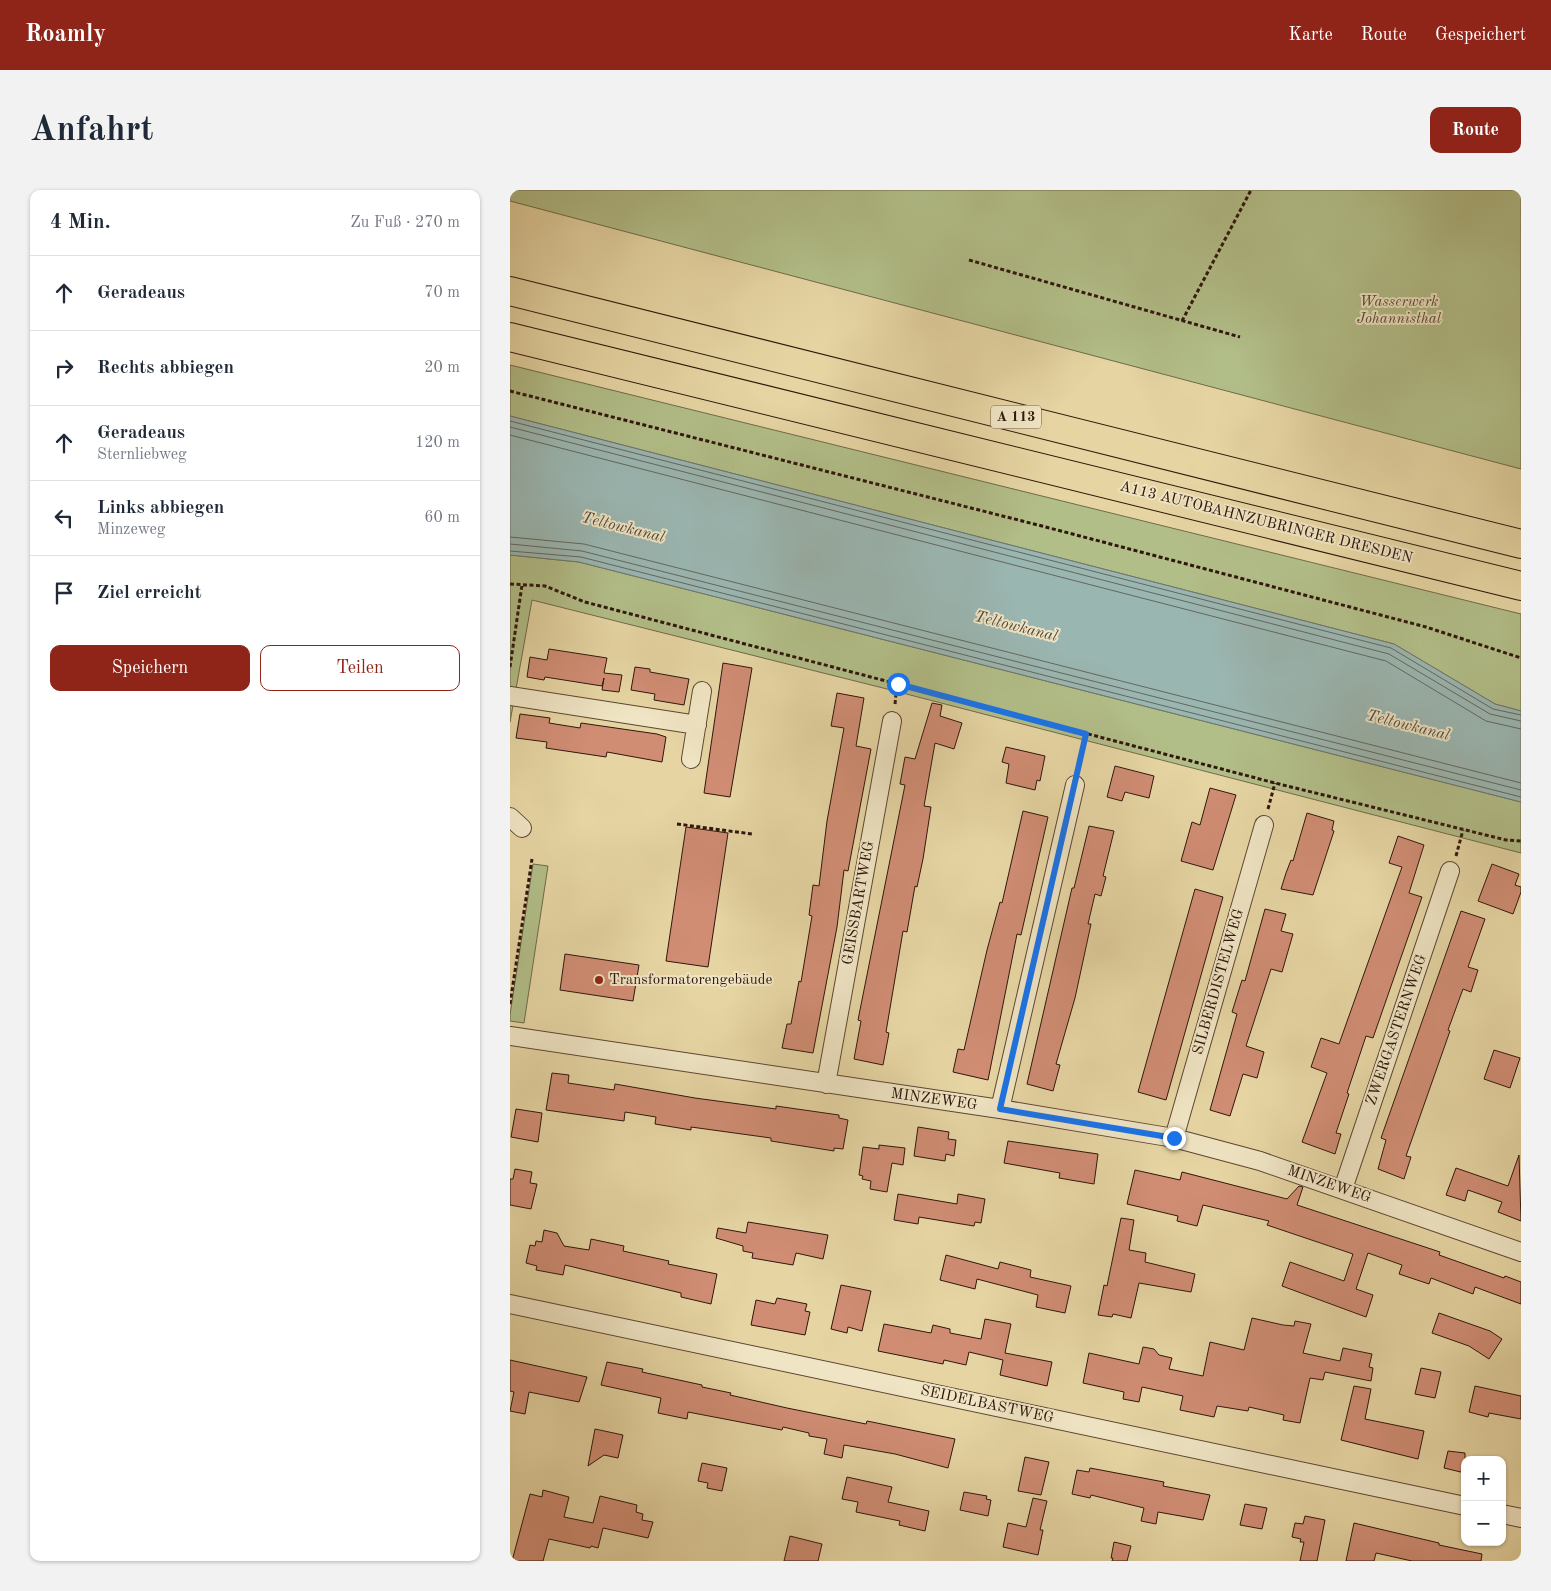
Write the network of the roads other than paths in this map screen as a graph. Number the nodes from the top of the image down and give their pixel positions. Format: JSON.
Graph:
{"nodes":[{"id":1,"x":510,"y":291,"type":"edge"},
{"id":2,"x":510,"y":337,"type":"edge"},
{"id":3,"x":1521,"y":544,"type":"edge"},
{"id":4,"x":1521,"y":586,"type":"edge"},
{"id":5,"x":702,"y":691,"type":"dead end"},
{"id":6,"x":510,"y":696,"type":"edge"},
{"id":7,"x":892,"y":721,"type":"dead end"},
{"id":8,"x":697,"y":725,"type":"junction"},
{"id":9,"x":691,"y":760,"type":"dead end"},
{"id":10,"x":1075,"y":785,"type":"road end"},
{"id":11,"x":1264,"y":825,"type":"road end"},
{"id":12,"x":1450,"y":871,"type":"road end"},
{"id":13,"x":510,"y":1036,"type":"edge"},
{"id":14,"x":826,"y":1084,"type":"junction"},
{"id":15,"x":1000,"y":1109,"type":"junction"},
{"id":16,"x":1174,"y":1138,"type":"junction"},
{"id":17,"x":1343,"y":1189,"type":"junction"},
{"id":18,"x":1521,"y":1252,"type":"edge"},
{"id":19,"x":510,"y":1304,"type":"edge"},
{"id":20,"x":1461,"y":1505,"type":"edge"},
{"id":21,"x":1506,"y":1515,"type":"edge"},
{"id":22,"x":1521,"y":1518,"type":"edge"}],
"edges":[{"from":1,"to":3,"type":"highway","number":"A 113"},
{"from":2,"to":4,"type":"highway","name":"A113 AUTOBAHNZUBRINGER DRESDEN"},
{"from":5,"to":8,"type":"street"},
{"from":6,"to":8,"type":"street"},
{"from":7,"to":14,"type":"street","name":"GEISSBARTWEG"},
{"from":8,"to":9,"type":"street"},
{"from":10,"to":15,"type":"street"},
{"from":11,"to":16,"type":"street","name":"SILBERDISTELWEG"},
{"from":12,"to":17,"type":"street","name":"ZWERGASTERNWEG"},
{"from":13,"to":14,"type":"street","name":"MINZEWEG"},
{"from":14,"to":15,"type":"street","name":"MINZEWEG"},
{"from":15,"to":16,"type":"street","name":"MINZEWEG"},
{"from":16,"to":17,"type":"street","name":"MINZEWEG"},
{"from":17,"to":18,"type":"street","name":"MINZEWEG"},
{"from":19,"to":20,"type":"street","name":"SEIDELBASTWEG"},
{"from":21,"to":22,"type":"street"}]}
